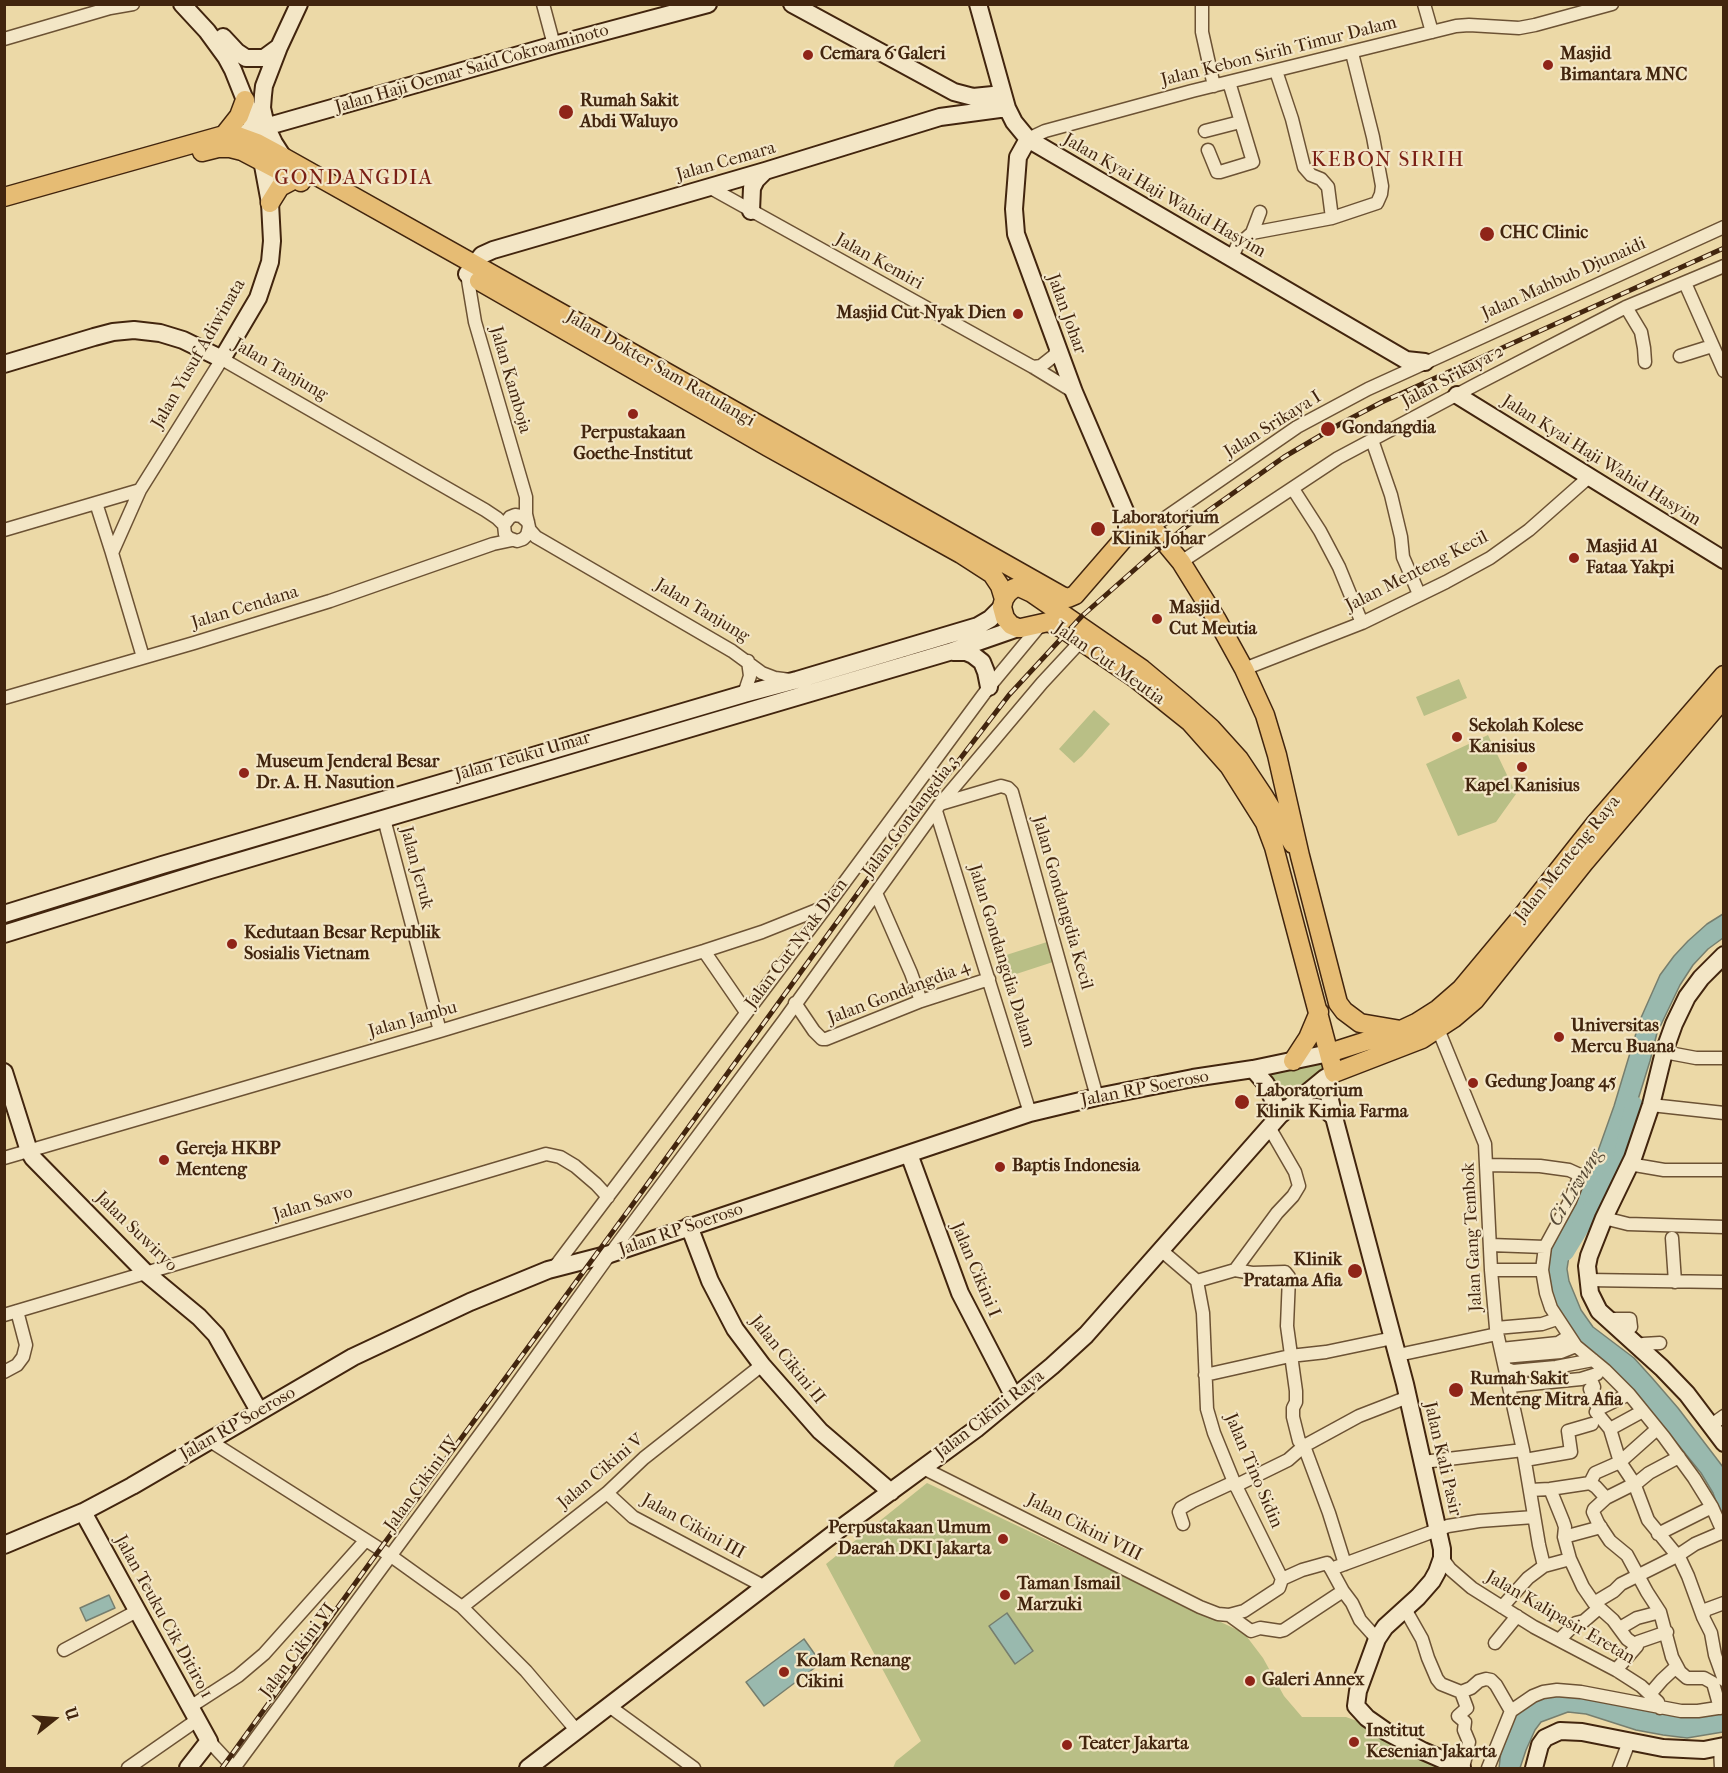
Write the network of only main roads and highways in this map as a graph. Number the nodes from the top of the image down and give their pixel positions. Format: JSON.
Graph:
{"nodes":[{"id":1,"x":254,"y":98,"type":"road end"},
{"id":2,"x":230,"y":135,"type":"junction"},
{"id":3,"x":260,"y":140,"type":"junction"},
{"id":4,"x":295,"y":179,"type":"junction"},
{"id":5,"x":4,"y":197,"type":"edge"},
{"id":6,"x":270,"y":202,"type":"road end"},
{"id":7,"x":4,"y":210,"type":"edge"},
{"id":8,"x":470,"y":269,"type":"junction"},
{"id":9,"x":876,"y":498,"type":"junction"},
{"id":10,"x":1152,"y":527,"type":"joint"},
{"id":11,"x":1003,"y":603,"type":"junction"},
{"id":12,"x":1724,"y":675,"type":"edge"},
{"id":13,"x":1724,"y":698,"type":"edge"},
{"id":14,"x":1300,"y":856,"type":"junction"},
{"id":15,"x":1338,"y":1003,"type":"junction"},
{"id":16,"x":1318,"y":1010,"type":"junction"},
{"id":17,"x":1401,"y":1030,"type":"junction"},
{"id":18,"x":1422,"y":1039,"type":"joint"},
{"id":19,"x":1329,"y":1053,"type":"junction"},
{"id":20,"x":1293,"y":1061,"type":"road end"},
{"id":21,"x":1329,"y":1075,"type":"joint"}],
"edges":[{"from":1,"to":2,"type":"main road"},
{"from":2,"to":3,"type":"main road"},
{"from":2,"to":5,"type":"main road"},
{"from":3,"to":4,"type":"main road","name":"Jalan Dokter Sam Ratulangi"},
{"from":3,"to":7,"type":"main road"},
{"from":3,"to":8,"type":"main road","name":"Jalan Dokter Sam Ratulangi"},
{"from":4,"to":6,"type":"main road"},
{"from":4,"to":8,"type":"main road","name":"Jalan Dokter Sam Ratulangi"},
{"from":8,"to":9,"type":"main road","name":"Jalan Dokter Sam Ratulangi"},
{"from":9,"to":10,"type":"main road","name":"Jalan Dokter Sam Ratulangi"},
{"from":9,"to":11,"type":"main road","name":"Jalan Dokter Sam Ratulangi"},
{"from":10,"to":14,"type":"main road","name":"Jalan Cut Meutia"},
{"from":11,"to":14,"type":"main road","name":"Jalan Cut Meutia"},
{"from":11,"to":16,"type":"main road","name":"Jalan Cut Meutia"},
{"from":12,"to":17,"type":"main road","name":"Jalan Menteng Raya"},
{"from":13,"to":18,"type":"main road","name":"Jalan Menteng Raya"},
{"from":14,"to":15,"type":"main road","name":"Jalan Cut Meutia"},
{"from":15,"to":16,"type":"main road"},
{"from":15,"to":17,"type":"main road"},
{"from":16,"to":19,"type":"main road","name":"Jalan Cut Meutia"},
{"from":16,"to":20,"type":"main road"},
{"from":17,"to":19,"type":"main road","name":"Jalan RP Soeroso"},
{"from":18,"to":21,"type":"main road","name":"Jalan Cikini Raya"},
{"from":19,"to":21,"type":"main road","name":"Jalan Cut Meutia"}]}
